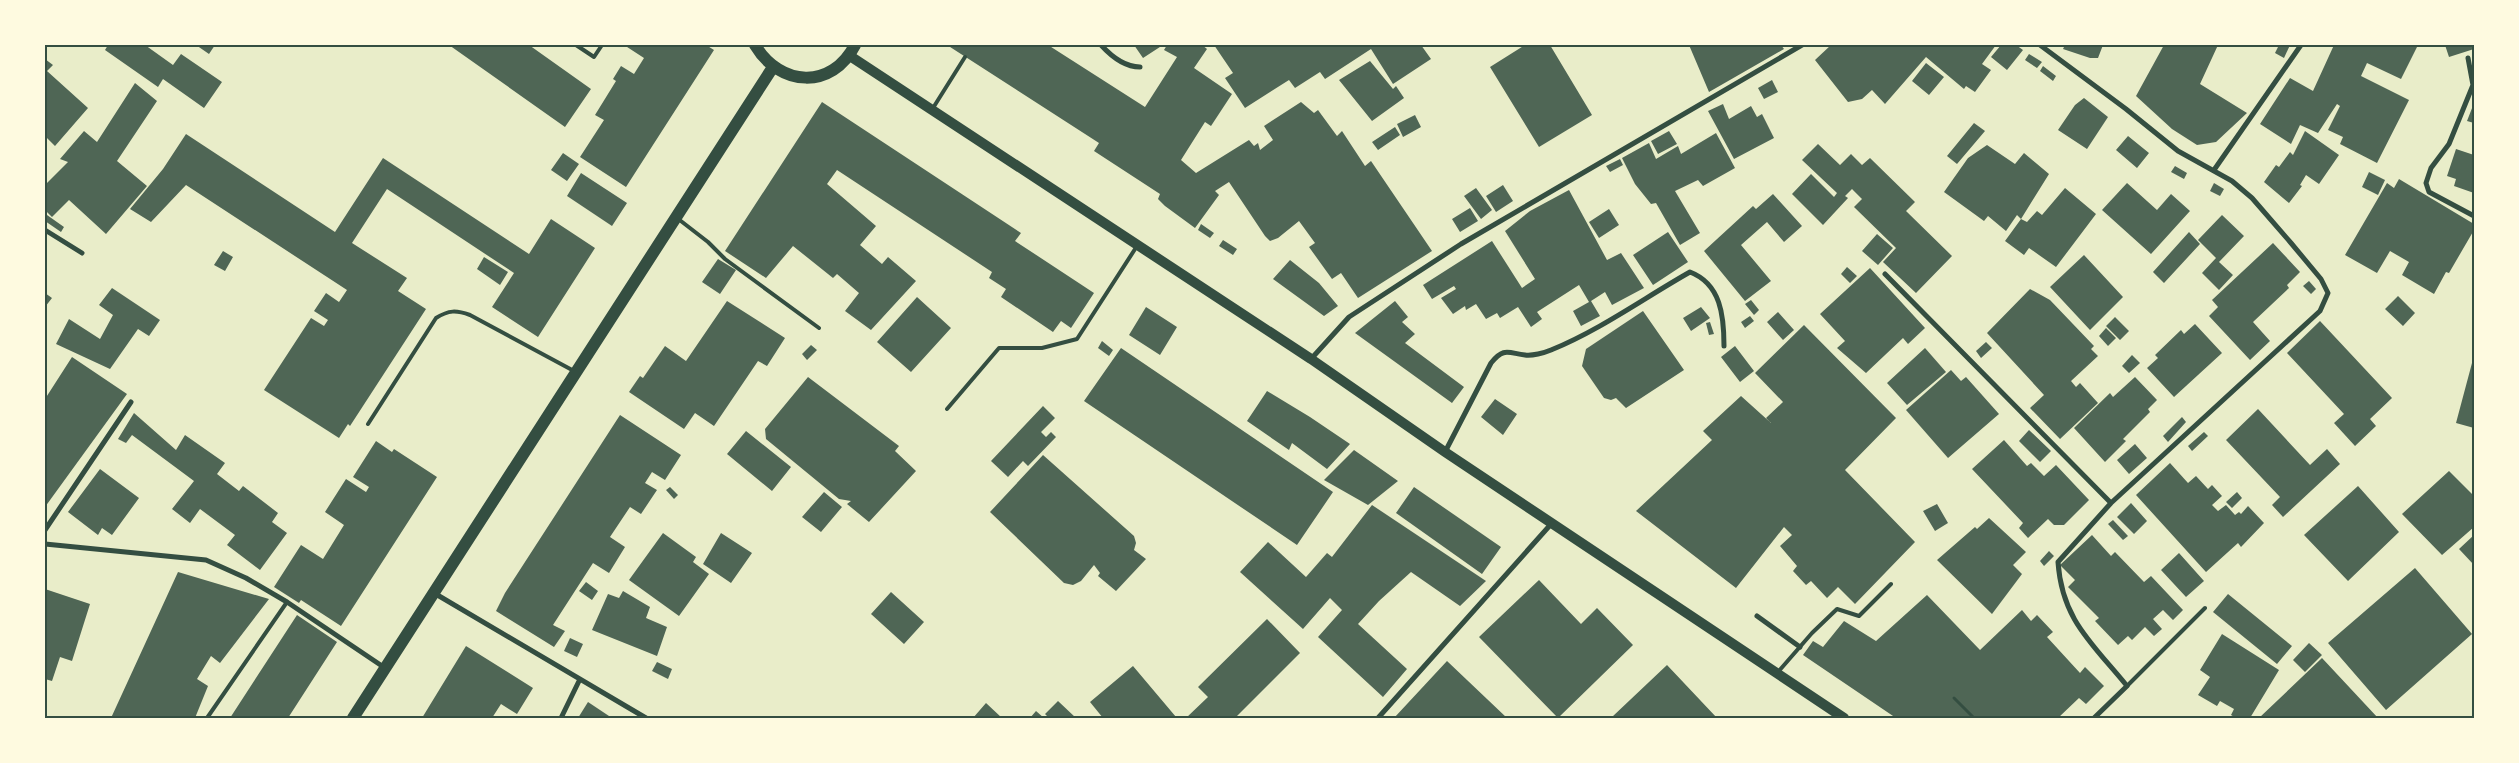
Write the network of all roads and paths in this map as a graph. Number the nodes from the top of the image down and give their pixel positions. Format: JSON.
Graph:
{"nodes":[{"id":1,"x":576,"y":45,"type":"edge"},
{"id":2,"x":602,"y":45,"type":"edge"},
{"id":3,"x":755,"y":45,"type":"edge"},
{"id":4,"x":1100,"y":45,"type":"edge"},
{"id":5,"x":1802,"y":45,"type":"edge"},
{"id":6,"x":2040,"y":45,"type":"edge"},
{"id":7,"x":2301,"y":45,"type":"edge"},
{"id":8,"x":852,"y":50,"type":"edge"},
{"id":9,"x":965,"y":57,"type":"dead end"},
{"id":10,"x":2468,"y":58,"type":"dead end"},
{"id":11,"x":773,"y":67,"type":"junction"},
{"id":12,"x":1140,"y":67,"type":"dead end"},
{"id":13,"x":932,"y":110,"type":"junction"},
{"id":14,"x":2214,"y":170,"type":"junction"},
{"id":15,"x":2474,"y":216,"type":"edge"},
{"id":16,"x":675,"y":217,"type":"junction"},
{"id":17,"x":45,"y":230,"type":"edge"},
{"id":18,"x":1137,"y":246,"type":"junction"},
{"id":19,"x":82,"y":253,"type":"dead end"},
{"id":20,"x":1885,"y":274,"type":"dead end"},
{"id":21,"x":819,"y":328,"type":"dead end"},
{"id":22,"x":1724,"y":346,"type":"dead end"},
{"id":23,"x":1311,"y":359,"type":"junction"},
{"id":24,"x":576,"y":372,"type":"junction"},
{"id":25,"x":131,"y":402,"type":"dead end"},
{"id":26,"x":947,"y":409,"type":"dead end"},
{"id":27,"x":368,"y":424,"type":"dead end"},
{"id":28,"x":1445,"y":452,"type":"junction"},
{"id":29,"x":2111,"y":504,"type":"junction"},
{"id":30,"x":1552,"y":523,"type":"junction"},
{"id":31,"x":45,"y":530,"type":"edge"},
{"id":32,"x":45,"y":544,"type":"edge"},
{"id":33,"x":1891,"y":584,"type":"dead end"},
{"id":34,"x":434,"y":593,"type":"junction"},
{"id":35,"x":287,"y":602,"type":"junction"},
{"id":36,"x":2205,"y":608,"type":"dead end"},
{"id":37,"x":1757,"y":616,"type":"dead end"},
{"id":38,"x":1800,"y":647,"type":"junction"},
{"id":39,"x":386,"y":668,"type":"junction"},
{"id":40,"x":1777,"y":673,"type":"junction"},
{"id":41,"x":580,"y":679,"type":"junction"},
{"id":42,"x":2127,"y":686,"type":"junction"},
{"id":43,"x":1954,"y":698,"type":"dead end"},
{"id":44,"x":207,"y":718,"type":"edge"},
{"id":45,"x":353,"y":718,"type":"edge"},
{"id":46,"x":561,"y":718,"type":"edge"},
{"id":47,"x":646,"y":718,"type":"edge"},
{"id":48,"x":1378,"y":718,"type":"edge"},
{"id":49,"x":1844,"y":718,"type":"edge"},
{"id":50,"x":1974,"y":718,"type":"edge"},
{"id":51,"x":2094,"y":718,"type":"edge"}],
"edges":[{"from":1,"to":2,"type":"lane"},
{"from":3,"to":11,"type":"main road"},
{"from":4,"to":12,"type":"street"},
{"from":5,"to":23,"type":"street"},
{"from":6,"to":14,"type":"street"},
{"from":7,"to":14,"type":"street"},
{"from":8,"to":11,"type":"main road"},
{"from":8,"to":13,"type":"main road"},
{"from":9,"to":13,"type":"lane"},
{"from":10,"to":15,"type":"street"},
{"from":11,"to":16,"type":"main road"},
{"from":13,"to":18,"type":"main road"},
{"from":14,"to":29,"type":"street"},
{"from":16,"to":21,"type":"lane"},
{"from":16,"to":24,"type":"main road"},
{"from":17,"to":19,"type":"street"},
{"from":18,"to":23,"type":"main road"},
{"from":18,"to":26,"type":"lane"},
{"from":20,"to":29,"type":"street"},
{"from":22,"to":28,"type":"street"},
{"from":23,"to":28,"type":"main road"},
{"from":24,"to":27,"type":"lane"},
{"from":24,"to":34,"type":"main road"},
{"from":25,"to":31,"type":"street"},
{"from":28,"to":30,"type":"main road"},
{"from":29,"to":42,"type":"street"},
{"from":30,"to":40,"type":"main road"},
{"from":30,"to":48,"type":"street"},
{"from":32,"to":35,"type":"street"},
{"from":33,"to":38,"type":"lane"},
{"from":34,"to":39,"type":"main road"},
{"from":34,"to":41,"type":"street"},
{"from":35,"to":39,"type":"street"},
{"from":35,"to":44,"type":"lane"},
{"from":36,"to":42,"type":"lane"},
{"from":37,"to":38,"type":"street"},
{"from":38,"to":40,"type":"lane"},
{"from":39,"to":45,"type":"main road"},
{"from":40,"to":49,"type":"main road"},
{"from":41,"to":46,"type":"street"},
{"from":41,"to":47,"type":"street"},
{"from":42,"to":51,"type":"street"},
{"from":43,"to":50,"type":"path"}]}
